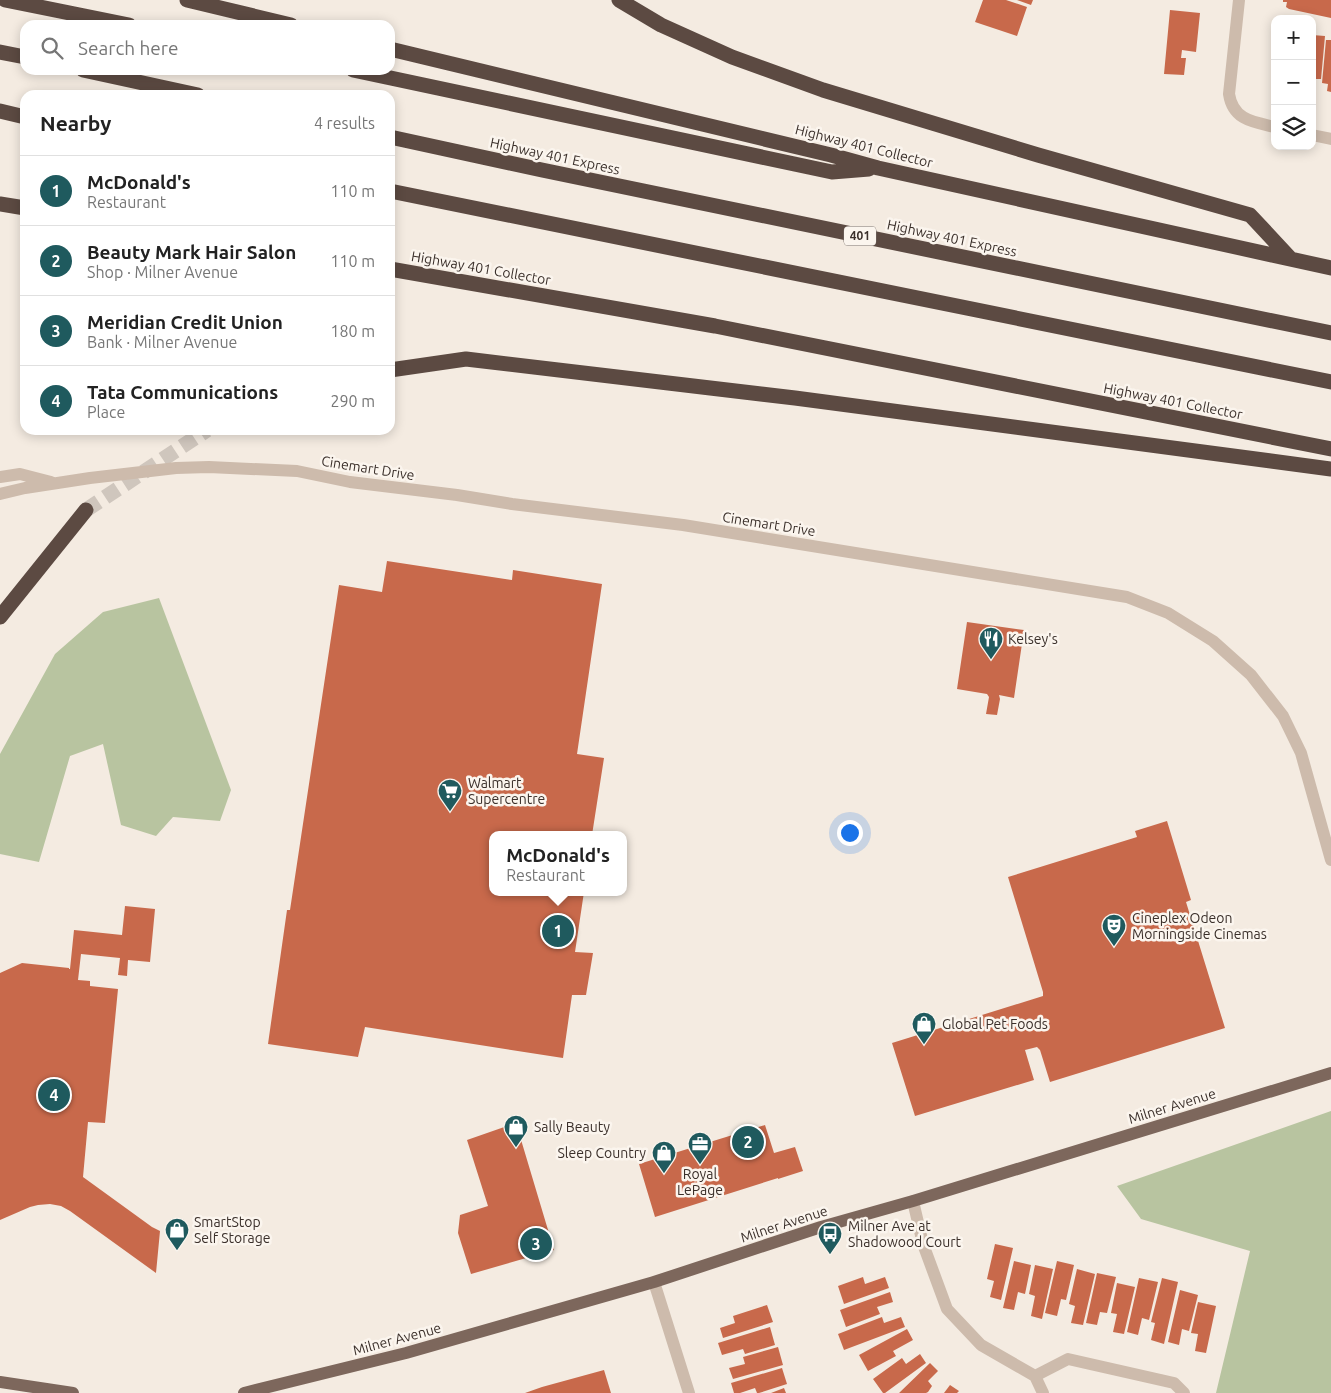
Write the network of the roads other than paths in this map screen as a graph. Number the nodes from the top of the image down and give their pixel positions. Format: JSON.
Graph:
{"nodes":[{"id":1,"x":5,"y":0,"type":"edge"},
{"id":2,"x":187,"y":0,"type":"edge"},
{"id":3,"x":620,"y":0,"type":"edge"},
{"id":4,"x":1239,"y":0,"type":"edge"},
{"id":5,"x":104,"y":20,"type":"edge"},
{"id":6,"x":270,"y":20,"type":"edge"},
{"id":7,"x":395,"y":50,"type":"edge"},
{"id":8,"x":0,"y":52,"type":"edge"},
{"id":9,"x":20,"y":56,"type":"edge"},
{"id":10,"x":106,"y":75,"type":"edge"},
{"id":11,"x":376,"y":75,"type":"edge"},
{"id":12,"x":175,"y":90,"type":"edge"},
{"id":13,"x":0,"y":111,"type":"edge"},
{"id":14,"x":20,"y":116,"type":"edge"},
{"id":15,"x":1271,"y":126,"type":"edge"},
{"id":16,"x":1316,"y":136,"type":"edge"},
{"id":17,"x":395,"y":138,"type":"edge"},
{"id":18,"x":1331,"y":139,"type":"edge"},
{"id":19,"x":878,"y":168,"type":"junction"},
{"id":20,"x":395,"y":192,"type":"edge"},
{"id":21,"x":0,"y":204,"type":"edge"},
{"id":22,"x":20,"y":207,"type":"edge"},
{"id":23,"x":1291,"y":259,"type":"junction"},
{"id":24,"x":1331,"y":268,"type":"edge"},
{"id":25,"x":395,"y":270,"type":"edge"},
{"id":26,"x":1331,"y":333,"type":"edge"},
{"id":27,"x":395,"y":369,"type":"edge"},
{"id":28,"x":1331,"y":382,"type":"edge"},
{"id":29,"x":1331,"y":450,"type":"edge"},
{"id":30,"x":1331,"y":469,"type":"edge"},
{"id":31,"x":0,"y":477,"type":"edge"},
{"id":32,"x":56,"y":484,"type":"junction"},
{"id":33,"x":0,"y":494,"type":"edge"},
{"id":34,"x":86,"y":510,"type":"tunnel mouth"},
{"id":35,"x":0,"y":617,"type":"edge"},
{"id":36,"x":1331,"y":860,"type":"edge"},
{"id":37,"x":1331,"y":1073,"type":"edge"},
{"id":38,"x":913,"y":1201,"type":"junction"},
{"id":39,"x":654,"y":1282,"type":"junction"},
{"id":40,"x":1035,"y":1376,"type":"junction"},
{"id":41,"x":0,"y":1382,"type":"edge"},
{"id":42,"x":73,"y":1393,"type":"edge"},
{"id":43,"x":244,"y":1393,"type":"edge"},
{"id":44,"x":689,"y":1393,"type":"edge"},
{"id":45,"x":1043,"y":1393,"type":"edge"},
{"id":46,"x":1184,"y":1393,"type":"edge"}],
"edges":[{"from":1,"to":5,"type":"highway"},
{"from":2,"to":6,"type":"highway"},
{"from":3,"to":23,"type":"highway"},
{"from":4,"to":15,"type":"street"},
{"from":7,"to":19,"type":"highway","name":"Highway 401 Collector"},
{"from":8,"to":9,"type":"highway"},
{"from":10,"to":12,"type":"highway"},
{"from":11,"to":19,"type":"highway"},
{"from":13,"to":14,"type":"highway"},
{"from":16,"to":18,"type":"street"},
{"from":17,"to":26,"type":"highway","name":"Highway 401 Express","number":"401"},
{"from":19,"to":23,"type":"highway","name":"Highway 401 Collector"},
{"from":20,"to":28,"type":"highway"},
{"from":21,"to":22,"type":"highway"},
{"from":23,"to":24,"type":"highway","name":"Highway 401 Collector"},
{"from":25,"to":29,"type":"highway","name":"Highway 401 Collector"},
{"from":27,"to":30,"type":"highway"},
{"from":31,"to":32,"type":"street","name":"Cinemart Drive"},
{"from":32,"to":33,"type":"street","name":"Cinemart Drive"},
{"from":32,"to":36,"type":"street","name":"Cinemart Drive"},
{"from":34,"to":35,"type":"highway"},
{"from":37,"to":38,"type":"main road","name":"Milner Avenue"},
{"from":38,"to":39,"type":"main road","name":"Milner Avenue"},
{"from":38,"to":40,"type":"street"},
{"from":39,"to":43,"type":"main road","name":"Milner Avenue"},
{"from":39,"to":44,"type":"street"},
{"from":40,"to":45,"type":"street"},
{"from":40,"to":46,"type":"street"},
{"from":41,"to":42,"type":"main road"}]}
